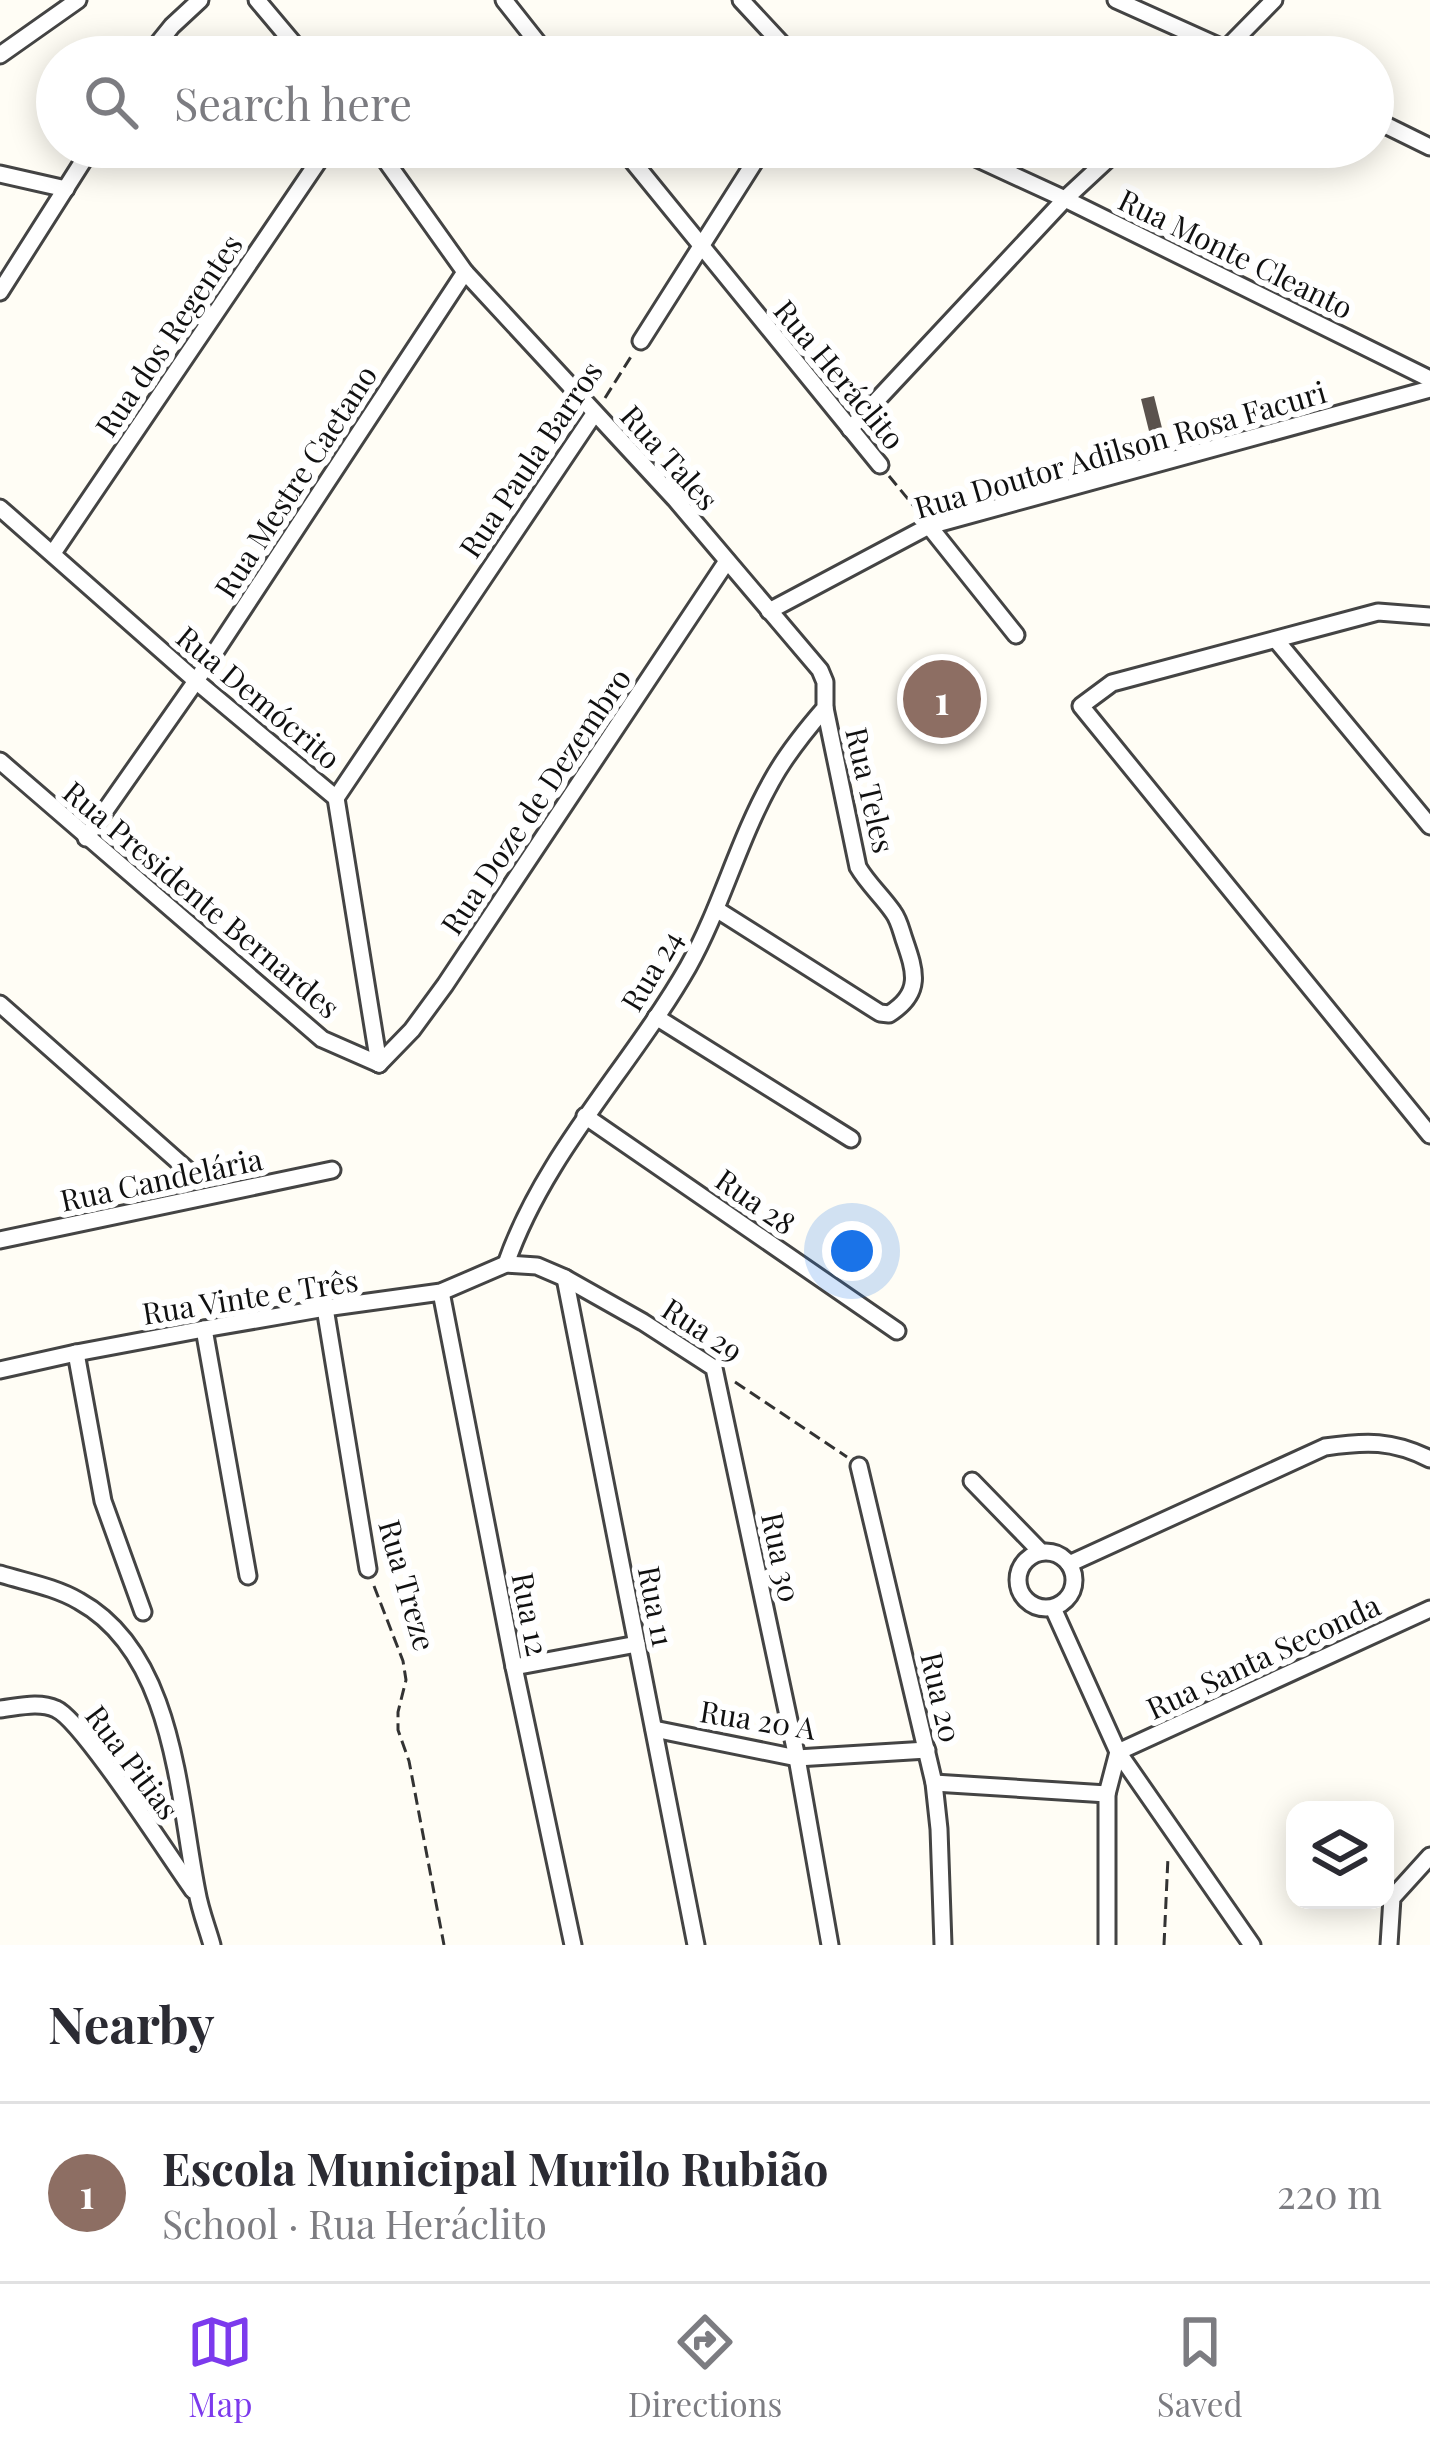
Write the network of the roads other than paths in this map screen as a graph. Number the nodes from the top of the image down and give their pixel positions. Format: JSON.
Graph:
{"nodes":[{"id":1,"x":79,"y":0,"type":"edge"},
{"id":2,"x":200,"y":0,"type":"edge"},
{"id":3,"x":257,"y":0,"type":"edge"},
{"id":4,"x":504,"y":0,"type":"edge"},
{"id":5,"x":741,"y":0,"type":"edge"},
{"id":6,"x":1116,"y":0,"type":"edge"},
{"id":7,"x":1274,"y":0,"type":"edge"},
{"id":8,"x":164,"y":36,"type":"edge"},
{"id":9,"x":287,"y":36,"type":"edge"},
{"id":10,"x":533,"y":36,"type":"edge"},
{"id":11,"x":774,"y":36,"type":"edge"},
{"id":12,"x":1188,"y":36,"type":"edge"},
{"id":13,"x":1239,"y":36,"type":"edge"},
{"id":14,"x":0,"y":55,"type":"edge"},
{"id":15,"x":1394,"y":129,"type":"edge"},
{"id":16,"x":1430,"y":147,"type":"edge"},
{"id":17,"x":79,"y":168,"type":"edge"},
{"id":18,"x":314,"y":168,"type":"edge"},
{"id":19,"x":391,"y":168,"type":"edge"},
{"id":20,"x":637,"y":168,"type":"edge"},
{"id":21,"x":751,"y":168,"type":"edge"},
{"id":22,"x":998,"y":168,"type":"edge"},
{"id":23,"x":1098,"y":168,"type":"edge"},
{"id":24,"x":0,"y":174,"type":"edge"},
{"id":25,"x":66,"y":188,"type":"junction"},
{"id":26,"x":1065,"y":199,"type":"junction"},
{"id":27,"x":700,"y":248,"type":"junction"},
{"id":28,"x":465,"y":272,"type":"junction"},
{"id":29,"x":0,"y":292,"type":"edge"},
{"id":30,"x":641,"y":341,"type":"road end"},
{"id":31,"x":1430,"y":379,"type":"edge"},
{"id":32,"x":1430,"y":389,"type":"edge"},
{"id":33,"x":594,"y":414,"type":"junction"},
{"id":34,"x":850,"y":429,"type":"junction"},
{"id":35,"x":880,"y":465,"type":"road end"},
{"id":36,"x":0,"y":508,"type":"edge"},
{"id":37,"x":929,"y":526,"type":"junction"},
{"id":38,"x":53,"y":553,"type":"junction"},
{"id":39,"x":727,"y":562,"type":"junction"},
{"id":40,"x":769,"y":611,"type":"junction"},
{"id":41,"x":1430,"y":616,"type":"edge"},
{"id":42,"x":1016,"y":635,"type":"dead end"},
{"id":43,"x":1276,"y":640,"type":"junction"},
{"id":44,"x":196,"y":681,"type":"junction"},
{"id":45,"x":826,"y":702,"type":"junction"},
{"id":46,"x":0,"y":761,"type":"edge"},
{"id":47,"x":336,"y":798,"type":"junction"},
{"id":48,"x":1430,"y":826,"type":"edge"},
{"id":49,"x":86,"y":838,"type":"junction"},
{"id":50,"x":716,"y":909,"type":"junction"},
{"id":51,"x":0,"y":1004,"type":"edge"},
{"id":52,"x":656,"y":1017,"type":"junction"},
{"id":53,"x":379,"y":1064,"type":"junction"},
{"id":54,"x":585,"y":1116,"type":"junction"},
{"id":55,"x":1430,"y":1135,"type":"edge"},
{"id":56,"x":851,"y":1139,"type":"dead end"},
{"id":57,"x":332,"y":1170,"type":"dead end"},
{"id":58,"x":190,"y":1172,"type":"dead end"},
{"id":59,"x":0,"y":1240,"type":"edge"},
{"id":60,"x":506,"y":1264,"type":"junction"},
{"id":61,"x":565,"y":1278,"type":"junction"},
{"id":62,"x":441,"y":1292,"type":"junction"},
{"id":63,"x":325,"y":1308,"type":"junction"},
{"id":64,"x":204,"y":1329,"type":"junction"},
{"id":65,"x":897,"y":1331,"type":"dead end"},
{"id":66,"x":76,"y":1352,"type":"junction"},
{"id":67,"x":714,"y":1368,"type":"joint"},
{"id":68,"x":0,"y":1370,"type":"edge"},
{"id":69,"x":1430,"y":1459,"type":"edge"},
{"id":70,"x":860,"y":1466,"type":"road end"},
{"id":71,"x":972,"y":1481,"type":"dead end"},
{"id":72,"x":1041,"y":1552,"type":"junction"},
{"id":73,"x":1069,"y":1564,"type":"junction"},
{"id":74,"x":368,"y":1569,"type":"road end"},
{"id":75,"x":0,"y":1574,"type":"edge"},
{"id":76,"x":248,"y":1576,"type":"dead end"},
{"id":77,"x":1053,"y":1608,"type":"junction"},
{"id":78,"x":1430,"y":1609,"type":"edge"},
{"id":79,"x":143,"y":1612,"type":"dead end"},
{"id":80,"x":637,"y":1644,"type":"junction"},
{"id":81,"x":514,"y":1666,"type":"junction"},
{"id":82,"x":0,"y":1709,"type":"edge"},
{"id":83,"x":654,"y":1729,"type":"junction"},
{"id":84,"x":927,"y":1750,"type":"junction"},
{"id":85,"x":1118,"y":1752,"type":"junction"},
{"id":86,"x":797,"y":1758,"type":"junction"},
{"id":87,"x":934,"y":1783,"type":"junction"},
{"id":88,"x":1107,"y":1794,"type":"junction"},
{"id":89,"x":1430,"y":1856,"type":"edge"},
{"id":90,"x":197,"y":1897,"type":"junction"},
{"id":91,"x":212,"y":1945,"type":"edge"},
{"id":92,"x":573,"y":1945,"type":"edge"},
{"id":93,"x":696,"y":1945,"type":"edge"},
{"id":94,"x":830,"y":1945,"type":"edge"},
{"id":95,"x":944,"y":1945,"type":"edge"},
{"id":96,"x":1107,"y":1945,"type":"edge"},
{"id":97,"x":1252,"y":1945,"type":"edge"},
{"id":98,"x":1389,"y":1945,"type":"edge"}],
"edges":[{"from":1,"to":14,"type":"street"},
{"from":2,"to":8,"type":"street"},
{"from":3,"to":9,"type":"street"},
{"from":4,"to":10,"type":"street"},
{"from":5,"to":11,"type":"street"},
{"from":6,"to":12,"type":"street"},
{"from":7,"to":13,"type":"street"},
{"from":15,"to":16,"type":"street"},
{"from":17,"to":25,"type":"street"},
{"from":18,"to":38,"type":"street","name":"Rua dos Regentes"},
{"from":19,"to":28,"type":"street","name":"Rua Tales"},
{"from":20,"to":27,"type":"street","name":"Rua Heráclito"},
{"from":21,"to":27,"type":"street"},
{"from":22,"to":26,"type":"street","name":"Rua Monte Cleanto"},
{"from":23,"to":26,"type":"street"},
{"from":24,"to":25,"type":"street"},
{"from":25,"to":29,"type":"street"},
{"from":26,"to":31,"type":"street","name":"Rua Monte Cleanto"},
{"from":26,"to":34,"type":"street"},
{"from":27,"to":30,"type":"street"},
{"from":27,"to":34,"type":"street","name":"Rua Heráclito"},
{"from":28,"to":33,"type":"street","name":"Rua Tales"},
{"from":28,"to":44,"type":"street","name":"Rua Mestre Caetano"},
{"from":32,"to":37,"type":"street","name":"Rua Doutor Adilson Rosa Facuri"},
{"from":33,"to":39,"type":"street","name":"Rua Tales"},
{"from":33,"to":47,"type":"street","name":"Rua Paula Barros"},
{"from":34,"to":35,"type":"street","name":"Rua Heráclito"},
{"from":36,"to":38,"type":"street","name":"Rua Demócrito"},
{"from":37,"to":40,"type":"street","name":"Rua Doutor Adilson Rosa Facuri"},
{"from":37,"to":42,"type":"street"},
{"from":38,"to":44,"type":"street","name":"Rua Demócrito"},
{"from":39,"to":40,"type":"street","name":"Rua Tales"},
{"from":39,"to":53,"type":"street","name":"Rua Doze de Dezembro"},
{"from":40,"to":45,"type":"street","name":"Rua Tales"},
{"from":41,"to":43,"type":"street"},
{"from":43,"to":48,"type":"street"},
{"from":43,"to":55,"type":"street"},
{"from":44,"to":47,"type":"street","name":"Rua Demócrito"},
{"from":44,"to":49,"type":"street","name":"Rua Mestre Caetano"},
{"from":45,"to":50,"type":"street","name":"Rua 24"},
{"from":45,"to":50,"type":"street","name":"Rua Teles"},
{"from":46,"to":49,"type":"street","name":"Rua Presidente Bernardes"},
{"from":47,"to":53,"type":"street","name":"Rua Demócrito"},
{"from":49,"to":53,"type":"street","name":"Rua Presidente Bernardes"},
{"from":50,"to":52,"type":"street","name":"Rua 24"},
{"from":51,"to":58,"type":"street"},
{"from":52,"to":54,"type":"street","name":"Rua 24"},
{"from":52,"to":56,"type":"street"},
{"from":54,"to":60,"type":"street","name":"Rua 24"},
{"from":54,"to":65,"type":"street","name":"Rua 28"},
{"from":57,"to":59,"type":"street","name":"Rua Candelária"},
{"from":60,"to":61,"type":"street","name":"Rua 29"},
{"from":60,"to":62,"type":"street","name":"Rua Vinte e Três"},
{"from":61,"to":67,"type":"street","name":"Rua 29"},
{"from":61,"to":80,"type":"street","name":"Rua 11"},
{"from":62,"to":63,"type":"street","name":"Rua Vinte e Três"},
{"from":62,"to":81,"type":"street","name":"Rua 12"},
{"from":63,"to":64,"type":"street","name":"Rua Vinte e Três"},
{"from":63,"to":74,"type":"street","name":"Rua Treze"},
{"from":64,"to":66,"type":"street","name":"Rua Vinte e Três"},
{"from":64,"to":76,"type":"street"},
{"from":66,"to":68,"type":"street","name":"Rua Vinte e Três"},
{"from":66,"to":79,"type":"street"},
{"from":67,"to":86,"type":"street","name":"Rua 30"},
{"from":69,"to":73,"type":"street"},
{"from":70,"to":84,"type":"street","name":"Rua 20"},
{"from":71,"to":72,"type":"street"},
{"from":72,"to":73,"type":"street"},
{"from":72,"to":77,"type":"street"},
{"from":73,"to":77,"type":"street"},
{"from":75,"to":90,"type":"street"},
{"from":77,"to":85,"type":"street"},
{"from":78,"to":85,"type":"street","name":"Rua Santa Seconda"},
{"from":80,"to":81,"type":"street"},
{"from":80,"to":83,"type":"street","name":"Rua 11"},
{"from":81,"to":92,"type":"street","name":"Rua 12"},
{"from":82,"to":90,"type":"street","name":"Rua Pitias"},
{"from":83,"to":86,"type":"street","name":"Rua 20 A"},
{"from":83,"to":93,"type":"street","name":"Rua 11"},
{"from":84,"to":86,"type":"street","name":"Rua 20 A"},
{"from":84,"to":87,"type":"street","name":"Rua 20"},
{"from":85,"to":88,"type":"street"},
{"from":85,"to":97,"type":"street"},
{"from":86,"to":94,"type":"street","name":"Rua 30"},
{"from":87,"to":88,"type":"street"},
{"from":87,"to":95,"type":"street","name":"Rua 20"},
{"from":88,"to":96,"type":"street"},
{"from":89,"to":98,"type":"street"},
{"from":90,"to":91,"type":"street"}]}
